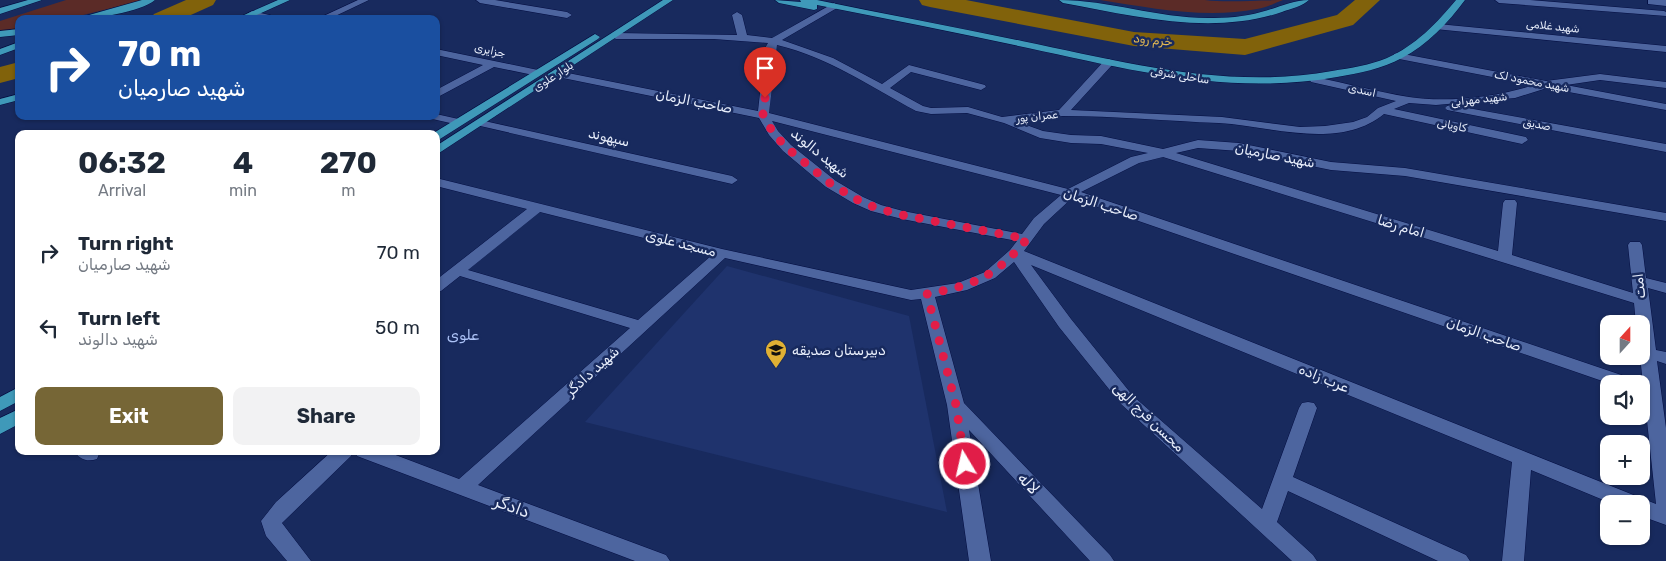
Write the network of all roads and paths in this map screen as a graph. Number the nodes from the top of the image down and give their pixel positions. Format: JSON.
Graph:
{"nodes":[{"id":1,"x":38,"y":0,"type":"edge"},
{"id":2,"x":151,"y":0,"type":"edge"},
{"id":3,"x":286,"y":0,"type":"edge"},
{"id":4,"x":364,"y":0,"type":"edge"},
{"id":5,"x":480,"y":0,"type":"edge"},
{"id":6,"x":653,"y":0,"type":"edge"},
{"id":7,"x":669,"y":0,"type":"edge"},
{"id":8,"x":779,"y":0,"type":"edge"},
{"id":9,"x":804,"y":0,"type":"edge"},
{"id":10,"x":1063,"y":0,"type":"edge"},
{"id":11,"x":1305,"y":0,"type":"edge"},
{"id":12,"x":1461,"y":0,"type":"edge"},
{"id":13,"x":1499,"y":0,"type":"edge"},
{"id":14,"x":1649,"y":1,"type":"edge"},
{"id":15,"x":1666,"y":3,"type":"edge"},
{"id":16,"x":135,"y":6,"type":"junction"},
{"id":17,"x":830,"y":8,"type":"junction"},
{"id":18,"x":0,"y":11,"type":"edge"},
{"id":19,"x":252,"y":14,"type":"joint"},
{"id":20,"x":96,"y":15,"type":"edge"},
{"id":21,"x":109,"y":15,"type":"edge"},
{"id":22,"x":257,"y":15,"type":"edge"},
{"id":23,"x":330,"y":15,"type":"edge"},
{"id":24,"x":567,"y":15,"type":"dead end"},
{"id":25,"x":737,"y":15,"type":"dead end"},
{"id":26,"x":1665,"y":15,"type":"edge"},
{"id":27,"x":1438,"y":27,"type":"junction"},
{"id":28,"x":15,"y":32,"type":"edge"},
{"id":29,"x":0,"y":34,"type":"edge"},
{"id":30,"x":616,"y":36,"type":"junction"},
{"id":31,"x":743,"y":39,"type":"junction"},
{"id":32,"x":15,"y":41,"type":"edge"},
{"id":33,"x":774,"y":42,"type":"junction"},
{"id":34,"x":0,"y":44,"type":"edge"},
{"id":35,"x":15,"y":46,"type":"edge"},
{"id":36,"x":1666,"y":50,"type":"edge"},
{"id":37,"x":0,"y":52,"type":"edge"},
{"id":38,"x":440,"y":53,"type":"edge"},
{"id":39,"x":1398,"y":56,"type":"junction"},
{"id":40,"x":1109,"y":62,"type":"junction"},
{"id":41,"x":492,"y":64,"type":"junction"},
{"id":42,"x":538,"y":73,"type":"junction"},
{"id":43,"x":558,"y":74,"type":"junction"},
{"id":44,"x":1315,"y":80,"type":"junction"},
{"id":45,"x":1548,"y":84,"type":"junction"},
{"id":46,"x":1666,"y":85,"type":"edge"},
{"id":47,"x":982,"y":87,"type":"dead end"},
{"id":48,"x":882,"y":89,"type":"junction"},
{"id":49,"x":440,"y":93,"type":"edge"},
{"id":50,"x":15,"y":97,"type":"edge"},
{"id":51,"x":1408,"y":100,"type":"junction"},
{"id":52,"x":0,"y":102,"type":"edge"},
{"id":53,"x":1666,"y":107,"type":"edge"},
{"id":54,"x":1382,"y":110,"type":"junction"},
{"id":55,"x":1062,"y":113,"type":"junction"},
{"id":56,"x":763,"y":114,"type":"junction"},
{"id":57,"x":440,"y":118,"type":"edge"},
{"id":58,"x":1002,"y":120,"type":"junction"},
{"id":59,"x":459,"y":122,"type":"junction"},
{"id":60,"x":480,"y":123,"type":"junction"},
{"id":61,"x":440,"y":134,"type":"edge"},
{"id":62,"x":1522,"y":140,"type":"dead end"},
{"id":63,"x":440,"y":148,"type":"edge"},
{"id":64,"x":1666,"y":148,"type":"edge"},
{"id":65,"x":1160,"y":152,"type":"junction"},
{"id":66,"x":732,"y":180,"type":"dead end"},
{"id":67,"x":440,"y":183,"type":"edge"},
{"id":68,"x":1070,"y":193,"type":"junction"},
{"id":69,"x":1510,"y":203,"type":"dead end"},
{"id":70,"x":536,"y":208,"type":"junction"},
{"id":71,"x":1666,"y":217,"type":"edge"},
{"id":72,"x":1027,"y":239,"type":"junction"},
{"id":73,"x":1635,"y":246,"type":"dead end"},
{"id":74,"x":1015,"y":253,"type":"junction"},
{"id":75,"x":722,"y":254,"type":"junction"},
{"id":76,"x":1504,"y":258,"type":"junction"},
{"id":77,"x":457,"y":271,"type":"junction"},
{"id":78,"x":1639,"y":282,"type":"junction"},
{"id":79,"x":440,"y":285,"type":"edge"},
{"id":80,"x":1666,"y":288,"type":"edge"},
{"id":81,"x":927,"y":294,"type":"junction"},
{"id":82,"x":1641,"y":300,"type":"junction"},
{"id":83,"x":1643,"y":315,"type":"edge"},
{"id":84,"x":642,"y":326,"type":"junction"},
{"id":85,"x":1650,"y":354,"type":"edge"},
{"id":86,"x":1666,"y":358,"type":"edge"},
{"id":87,"x":1604,"y":375,"type":"edge"},
{"id":88,"x":15,"y":396,"type":"edge"},
{"id":89,"x":1650,"y":401,"type":"edge"},
{"id":90,"x":0,"y":405,"type":"edge"},
{"id":91,"x":956,"y":405,"type":"junction"},
{"id":92,"x":1308,"y":408,"type":"dead end"},
{"id":93,"x":1663,"y":449,"type":"edge"},
{"id":94,"x":340,"y":455,"type":"edge"},
{"id":95,"x":375,"y":455,"type":"edge"},
{"id":96,"x":1522,"y":458,"type":"junction"},
{"id":97,"x":1282,"y":480,"type":"junction"},
{"id":98,"x":462,"y":488,"type":"junction"},
{"id":99,"x":1612,"y":495,"type":"edge"},
{"id":100,"x":1666,"y":505,"type":"edge"},
{"id":101,"x":1650,"y":511,"type":"edge"},
{"id":102,"x":1666,"y":517,"type":"edge"},
{"id":103,"x":1266,"y":526,"type":"junction"},
{"id":104,"x":300,"y":561,"type":"edge"},
{"id":105,"x":659,"y":561,"type":"edge"},
{"id":106,"x":980,"y":561,"type":"edge"},
{"id":107,"x":1103,"y":561,"type":"edge"},
{"id":108,"x":1306,"y":561,"type":"edge"},
{"id":109,"x":1459,"y":561,"type":"edge"},
{"id":110,"x":1513,"y":561,"type":"edge"}],
"edges":[{"from":1,"to":18,"type":"main road"},
{"from":2,"to":16,"type":"main road"},
{"from":3,"to":19,"type":"main road"},
{"from":4,"to":23,"type":"street"},
{"from":5,"to":24,"type":"street"},
{"from":6,"to":42,"type":"main road","name":"بلوار علوی"},
{"from":7,"to":30,"type":"main road","name":"بلوار علوی"},
{"from":8,"to":17,"type":"main road"},
{"from":9,"to":17,"type":"main road"},
{"from":10,"to":11,"type":"main road"},
{"from":12,"to":27,"type":"main road","name":"ساحلی شرقی"},
{"from":13,"to":26,"type":"street"},
{"from":14,"to":15,"type":"street"},
{"from":14,"to":26,"type":"street"},
{"from":16,"to":20,"type":"main road"},
{"from":16,"to":21,"type":"main road"},
{"from":17,"to":33,"type":"street"},
{"from":17,"to":40,"type":"main road","name":"ساحلی شرقی"},
{"from":19,"to":22,"type":"street"},
{"from":25,"to":31,"type":"street"},
{"from":27,"to":36,"type":"street","name":"شهید غلامی"},
{"from":27,"to":39,"type":"main road","name":"ساحلی شرقی"},
{"from":28,"to":29,"type":"main road"},
{"from":30,"to":31,"type":"street","name":"عمران پور"},
{"from":30,"to":43,"type":"main road","name":"بلوار علوی"},
{"from":31,"to":33,"type":"street","name":"عمران پور"},
{"from":32,"to":34,"type":"main road"},
{"from":33,"to":48,"type":"street","name":"عمران پور"},
{"from":33,"to":56,"type":"street"},
{"from":35,"to":37,"type":"main road"},
{"from":38,"to":41,"type":"street","name":"جزایری"},
{"from":39,"to":44,"type":"main road","name":"ساحلی شرقی"},
{"from":39,"to":45,"type":"street","name":"شهید محمود لک"},
{"from":40,"to":44,"type":"main road","name":"ساحلی شرقی"},
{"from":40,"to":55,"type":"street"},
{"from":41,"to":42,"type":"street","name":"جزایری"},
{"from":41,"to":49,"type":"street"},
{"from":42,"to":59,"type":"main road","name":"بلوار علوی"},
{"from":43,"to":56,"type":"street","name":"صاحب الزمان"},
{"from":43,"to":60,"type":"main road","name":"بلوار علوی"},
{"from":44,"to":51,"type":"street","name":"اسدی"},
{"from":45,"to":46,"type":"street","name":"شهید مهرابی"},
{"from":45,"to":51,"type":"street","name":"شهید مهرابی"},
{"from":45,"to":53,"type":"street","name":"شهید محمود لک"},
{"from":47,"to":48,"type":"street"},
{"from":48,"to":58,"type":"street","name":"عمران پور"},
{"from":50,"to":52,"type":"main road"},
{"from":51,"to":54,"type":"street","name":"عمران پور"},
{"from":51,"to":64,"type":"street","name":"صدیق"},
{"from":54,"to":55,"type":"street","name":"عمران پور"},
{"from":54,"to":62,"type":"street","name":"کاویانی"},
{"from":55,"to":58,"type":"street","name":"عمران پور"},
{"from":56,"to":68,"type":"street","name":"صاحب الزمان"},
{"from":56,"to":72,"type":"street","name":"شهید دالوند"},
{"from":57,"to":59,"type":"street"},
{"from":58,"to":65,"type":"street","name":"امام رضا"},
{"from":59,"to":61,"type":"main road","name":"بلوار علوی"},
{"from":60,"to":63,"type":"main road","name":"بلوار علوی"},
{"from":60,"to":66,"type":"street","name":"سپهوند"},
{"from":65,"to":68,"type":"street","name":"شهید صارمیان"},
{"from":65,"to":71,"type":"street","name":"شهید صارمیان"},
{"from":65,"to":76,"type":"street","name":"امام رضا"},
{"from":67,"to":70,"type":"street","name":"مسجد علوی"},
{"from":68,"to":72,"type":"street","name":"شهید صارمیان"},
{"from":68,"to":87,"type":"street","name":"صاحب الزمان"},
{"from":69,"to":76,"type":"street"},
{"from":70,"to":75,"type":"street","name":"مسجد علوی"},
{"from":70,"to":77,"type":"street"},
{"from":72,"to":74,"type":"street","name":"شهید صارمیان"},
{"from":73,"to":78,"type":"street","name":"امت"},
{"from":74,"to":81,"type":"street","name":"شهید صارمیان"},
{"from":74,"to":96,"type":"street","name":"عرب زاده"},
{"from":74,"to":103,"type":"street","name":"محسن فرج الهی"},
{"from":75,"to":81,"type":"street","name":"مسجد علوی"},
{"from":75,"to":84,"type":"street","name":"شهید دادگر"},
{"from":76,"to":82,"type":"street","name":"امام رضا"},
{"from":77,"to":79,"type":"street"},
{"from":77,"to":84,"type":"street"},
{"from":78,"to":80,"type":"street"},
{"from":78,"to":82,"type":"street","name":"امت"},
{"from":81,"to":91,"type":"street"},
{"from":82,"to":83,"type":"street","name":"امت"},
{"from":84,"to":98,"type":"street","name":"شهید دادگر"},
{"from":85,"to":86,"type":"street"},
{"from":88,"to":90,"type":"main road"},
{"from":89,"to":93,"type":"street","name":"امت"},
{"from":91,"to":106,"type":"street"},
{"from":91,"to":107,"type":"street","name":"لاله"},
{"from":92,"to":97,"type":"street"},
{"from":93,"to":100,"type":"street","name":"امت"},
{"from":94,"to":104,"type":"street"},
{"from":95,"to":98,"type":"street","name":"دادگر"},
{"from":96,"to":99,"type":"street","name":"عرب زاده"},
{"from":96,"to":110,"type":"street"},
{"from":97,"to":103,"type":"street"},
{"from":97,"to":109,"type":"street"},
{"from":98,"to":105,"type":"street","name":"دادگر"},
{"from":101,"to":102,"type":"street"},
{"from":103,"to":108,"type":"street","name":"محسن فرج الهی"}]}
